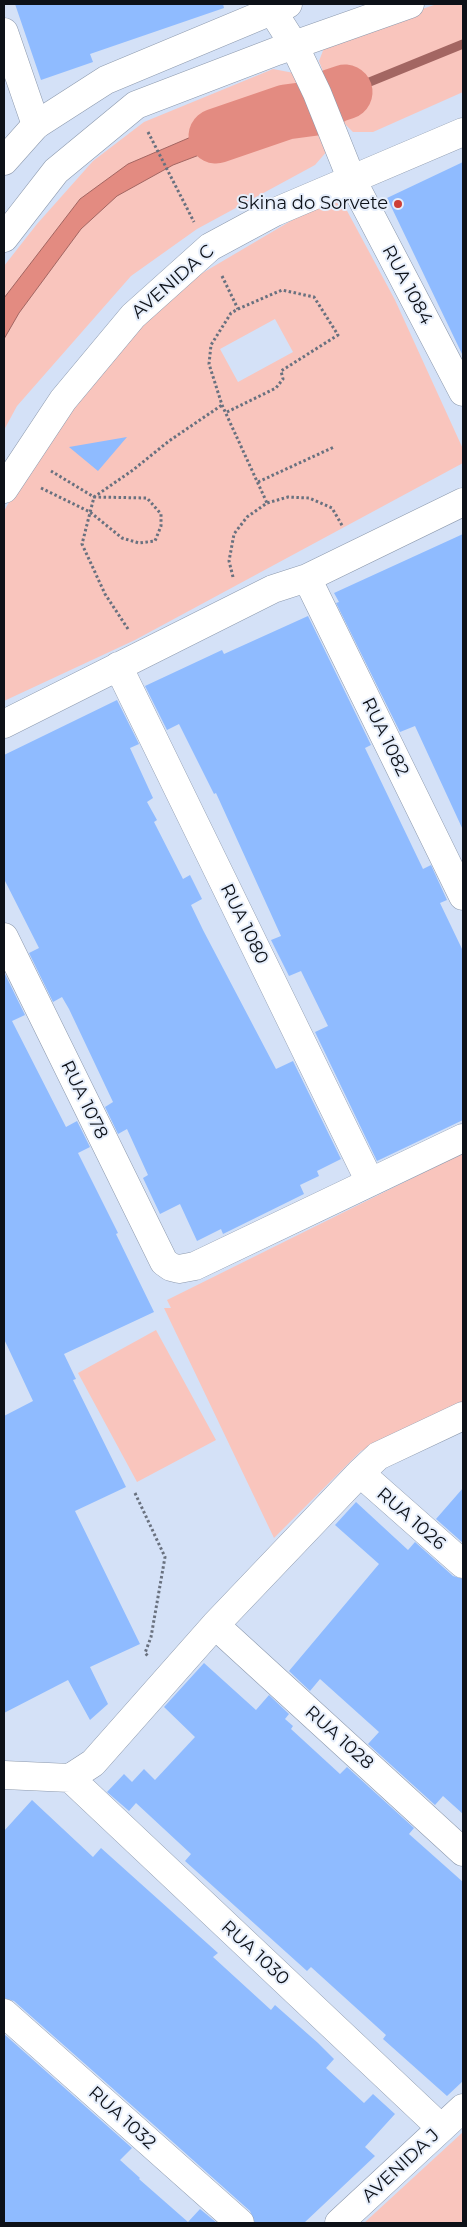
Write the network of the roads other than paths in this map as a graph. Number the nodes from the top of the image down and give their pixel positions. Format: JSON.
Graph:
{"nodes":[{"id":1,"x":410,"y":4,"type":"edge"},
{"id":2,"x":275,"y":6,"type":"edge"},
{"id":3,"x":4,"y":32,"type":"edge"},
{"id":4,"x":294,"y":45,"type":"junction"},
{"id":5,"x":36,"y":125,"type":"junction"},
{"id":6,"x":463,"y":132,"type":"edge"},
{"id":7,"x":4,"y":161,"type":"edge"},
{"id":8,"x":351,"y":178,"type":"junction"},
{"id":9,"x":4,"y":238,"type":"edge"},
{"id":10,"x":463,"y":392,"type":"edge"},
{"id":11,"x":4,"y":489,"type":"edge"},
{"id":12,"x":463,"y":502,"type":"edge"},
{"id":13,"x":307,"y":578,"type":"junction"},
{"id":14,"x":118,"y":666,"type":"junction"},
{"id":15,"x":4,"y":724,"type":"edge"},
{"id":16,"x":463,"y":896,"type":"edge"},
{"id":17,"x":4,"y":937,"type":"edge"},
{"id":18,"x":463,"y":1138,"type":"edge"},
{"id":19,"x":370,"y":1182,"type":"junction"},
{"id":20,"x":463,"y":1416,"type":"edge"},
{"id":21,"x":360,"y":1473,"type":"junction"},
{"id":22,"x":463,"y":1564,"type":"edge"},
{"id":23,"x":215,"y":1625,"type":"junction"},
{"id":24,"x":4,"y":1775,"type":"edge"},
{"id":25,"x":70,"y":1778,"type":"junction"},
{"id":26,"x":463,"y":1852,"type":"edge"},
{"id":27,"x":4,"y":2013,"type":"edge"},
{"id":28,"x":463,"y":2108,"type":"edge"},
{"id":29,"x":441,"y":2128,"type":"junction"},
{"id":30,"x":240,"y":2223,"type":"edge"},
{"id":31,"x":339,"y":2223,"type":"edge"}],
"edges":[{"from":1,"to":4,"type":"street"},
{"from":2,"to":4,"type":"street","name":"RUA 1084"},
{"from":2,"to":5,"type":"street"},
{"from":3,"to":5,"type":"street"},
{"from":4,"to":8,"type":"street","name":"RUA 1084"},
{"from":4,"to":9,"type":"street"},
{"from":5,"to":7,"type":"street"},
{"from":6,"to":8,"type":"street","name":"AVENIDA C"},
{"from":8,"to":10,"type":"street","name":"RUA 1084"},
{"from":8,"to":11,"type":"street","name":"AVENIDA C"},
{"from":12,"to":13,"type":"street"},
{"from":13,"to":14,"type":"street"},
{"from":13,"to":16,"type":"street","name":"RUA 1082"},
{"from":14,"to":15,"type":"street"},
{"from":14,"to":19,"type":"street","name":"RUA 1080"},
{"from":17,"to":19,"type":"street","name":"RUA 1078"},
{"from":18,"to":19,"type":"street"},
{"from":20,"to":21,"type":"street"},
{"from":21,"to":22,"type":"street","name":"RUA 1026"},
{"from":21,"to":23,"type":"street"},
{"from":23,"to":25,"type":"street"},
{"from":23,"to":26,"type":"street","name":"RUA 1028"},
{"from":24,"to":25,"type":"street"},
{"from":25,"to":29,"type":"street","name":"RUA 1030"},
{"from":27,"to":30,"type":"street","name":"RUA 1032"},
{"from":28,"to":29,"type":"street","name":"AVENIDA J"},
{"from":29,"to":31,"type":"street","name":"AVENIDA J"}]}
